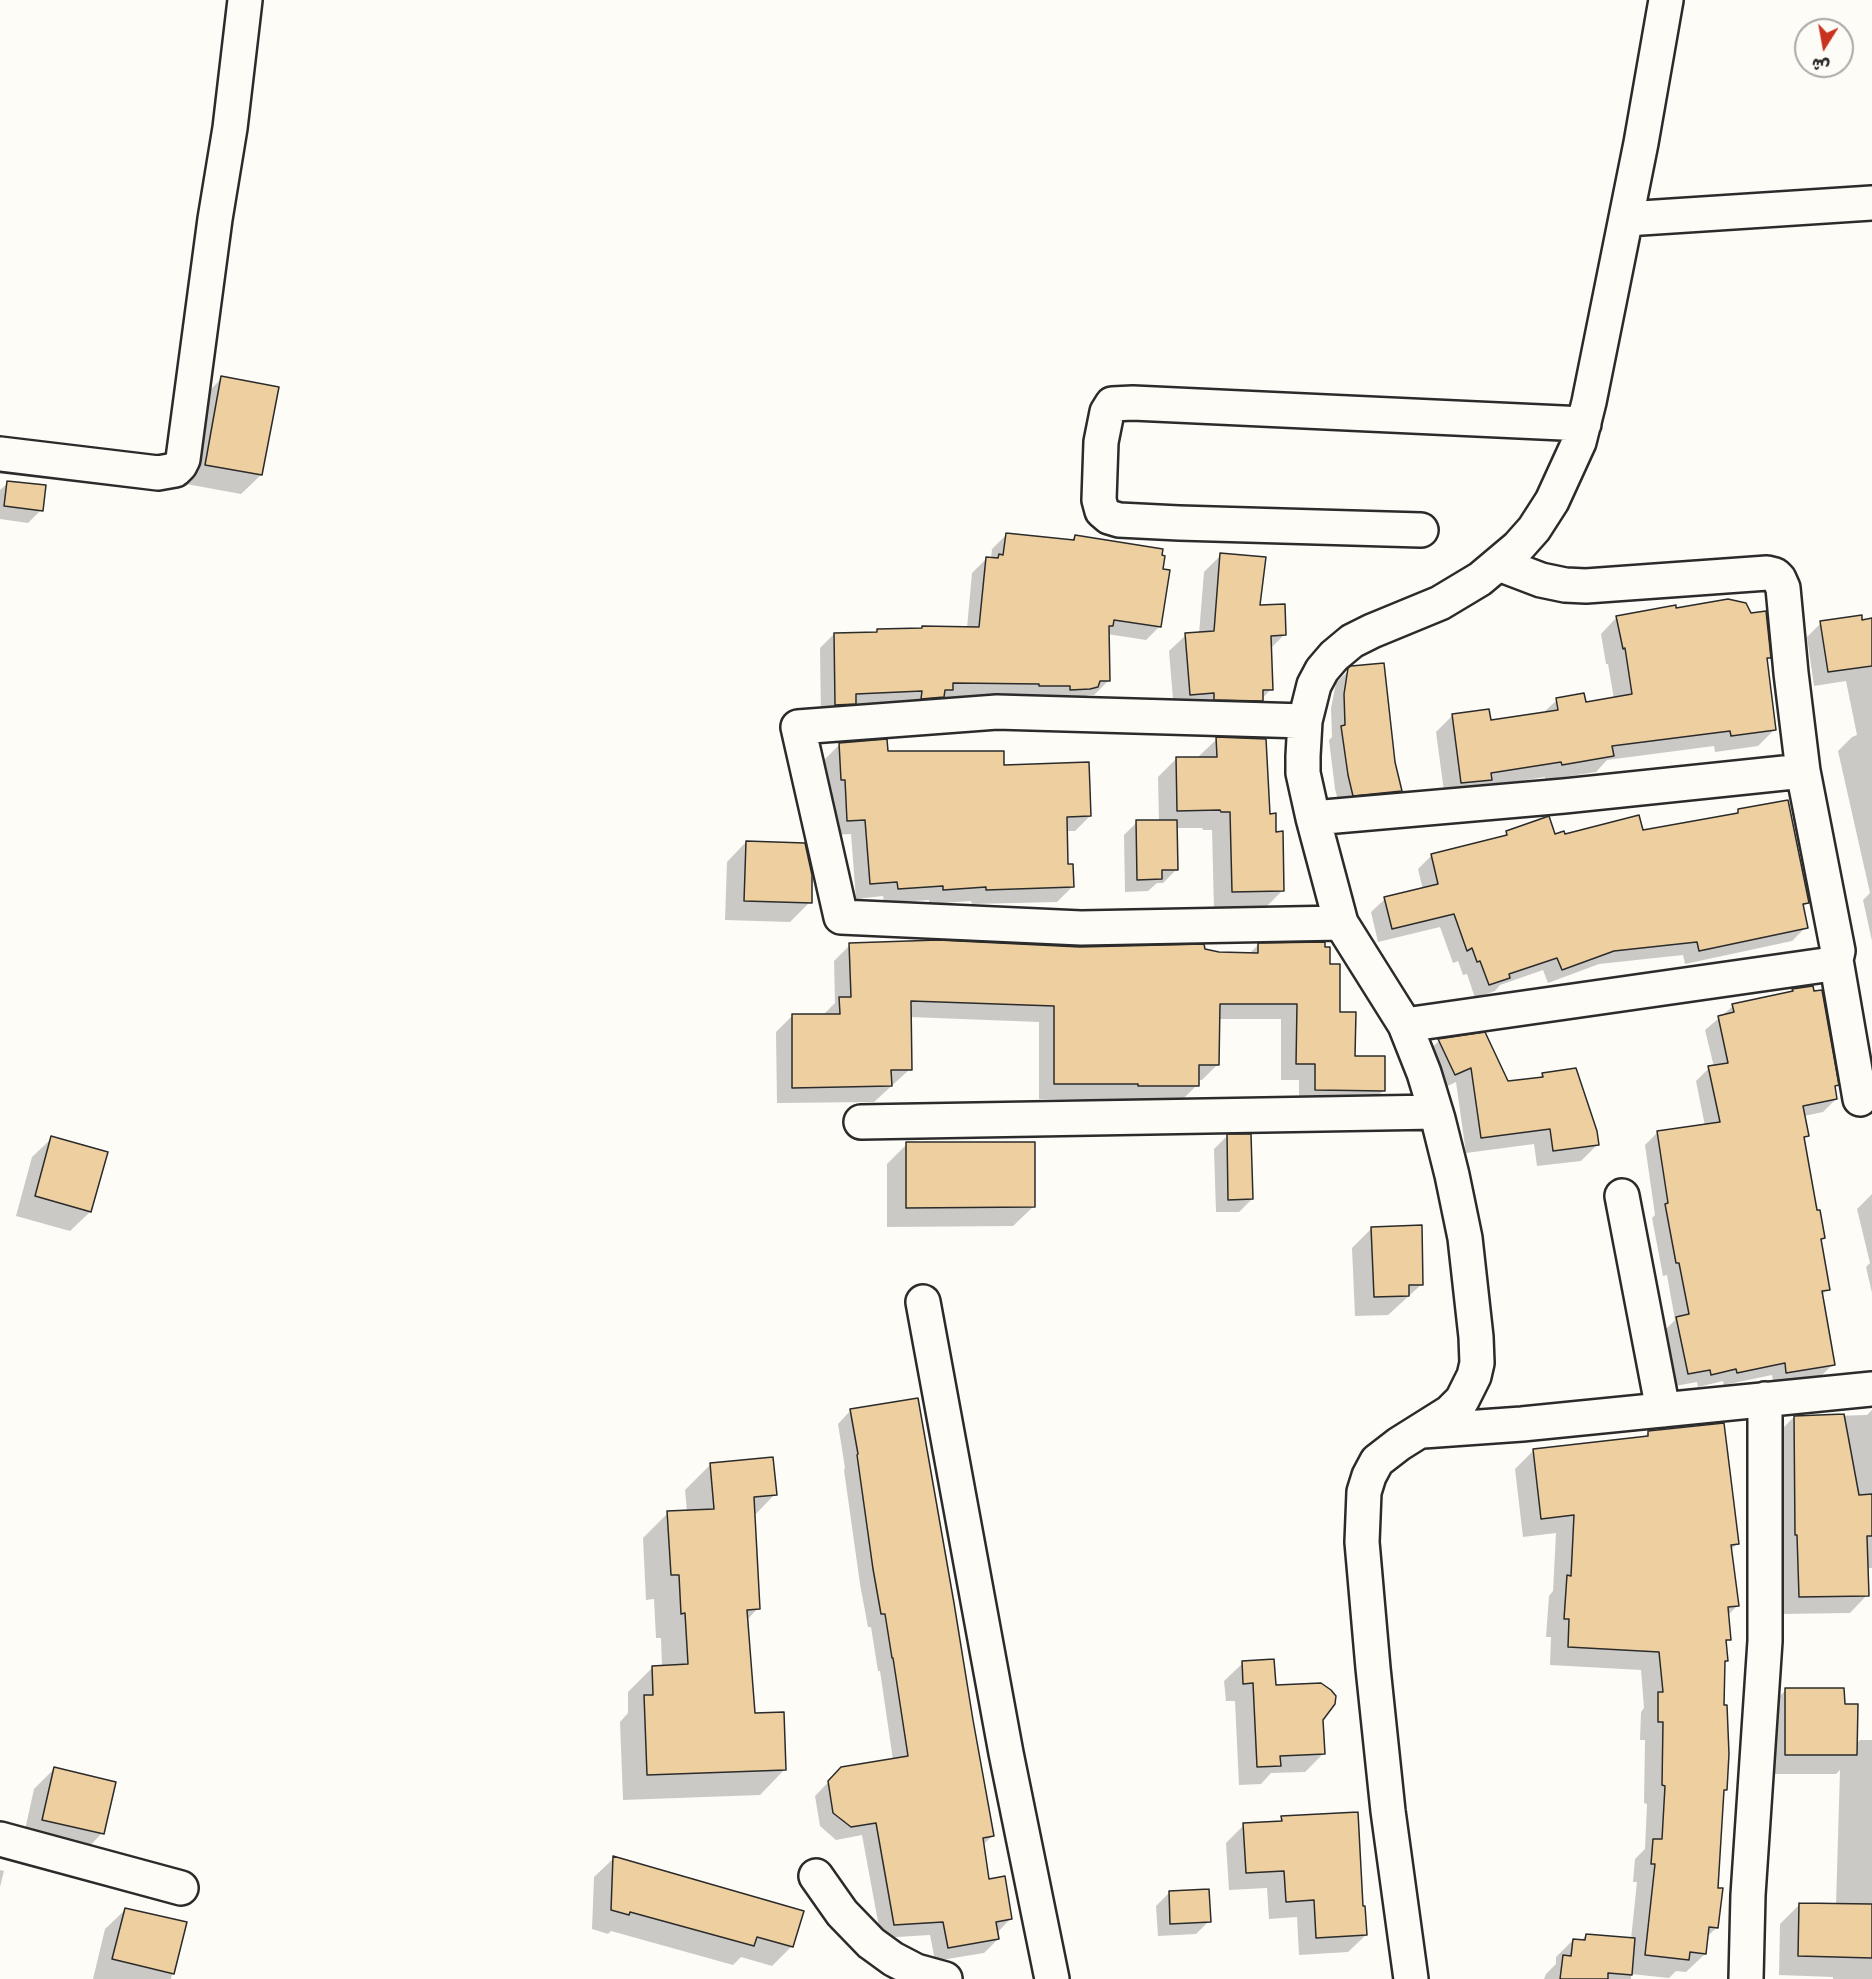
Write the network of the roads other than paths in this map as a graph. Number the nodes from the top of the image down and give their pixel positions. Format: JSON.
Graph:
{"nodes":[{"id":1,"x":245,"y":0,"type":"edge"},
{"id":2,"x":1666,"y":0,"type":"edge"},
{"id":3,"x":1872,"y":203,"type":"edge"},
{"id":4,"x":1626,"y":219,"type":"junction"},
{"id":5,"x":1584,"y":424,"type":"junction"},
{"id":6,"x":0,"y":454,"type":"edge"},
{"id":7,"x":1421,"y":530,"type":"dead end"},
{"id":8,"x":1499,"y":564,"type":"junction"},
{"id":9,"x":1305,"y":721,"type":"junction"},
{"id":10,"x":1803,"y":771,"type":"junction"},
{"id":11,"x":1313,"y":818,"type":"junction"},
{"id":12,"x":1341,"y":923,"type":"junction"},
{"id":13,"x":1836,"y":960,"type":"junction"},
{"id":14,"x":1405,"y":1025,"type":"junction"},
{"id":15,"x":1860,"y":1099,"type":"dead end"},
{"id":16,"x":1436,"y":1112,"type":"junction"},
{"id":17,"x":861,"y":1122,"type":"dead end"},
{"id":18,"x":1622,"y":1196,"type":"dead end"},
{"id":19,"x":923,"y":1302,"type":"dead end"},
{"id":20,"x":1872,"y":1389,"type":"edge"},
{"id":21,"x":1765,"y":1399,"type":"junction"},
{"id":22,"x":1663,"y":1410,"type":"junction"},
{"id":23,"x":1421,"y":1431,"type":"junction"},
{"id":24,"x":0,"y":1839,"type":"edge"},
{"id":25,"x":816,"y":1876,"type":"dead end"},
{"id":26,"x":181,"y":1888,"type":"dead end"},
{"id":27,"x":945,"y":1979,"type":"edge"},
{"id":28,"x":1052,"y":1979,"type":"edge"},
{"id":29,"x":1412,"y":1979,"type":"edge"},
{"id":30,"x":1746,"y":1979,"type":"edge"}],
"edges":[{"from":1,"to":6,"type":"street"},
{"from":2,"to":4,"type":"street"},
{"from":3,"to":4,"type":"street"},
{"from":4,"to":5,"type":"street"},
{"from":5,"to":7,"type":"street"},
{"from":5,"to":8,"type":"street"},
{"from":8,"to":9,"type":"street"},
{"from":8,"to":10,"type":"street"},
{"from":9,"to":11,"type":"street"},
{"from":9,"to":12,"type":"street"},
{"from":10,"to":11,"type":"street"},
{"from":10,"to":13,"type":"street"},
{"from":11,"to":12,"type":"street"},
{"from":12,"to":14,"type":"street"},
{"from":13,"to":14,"type":"street"},
{"from":13,"to":15,"type":"street"},
{"from":14,"to":16,"type":"street"},
{"from":16,"to":17,"type":"street"},
{"from":16,"to":23,"type":"street"},
{"from":18,"to":22,"type":"street"},
{"from":19,"to":28,"type":"street"},
{"from":20,"to":21,"type":"street"},
{"from":21,"to":22,"type":"street"},
{"from":21,"to":30,"type":"street"},
{"from":22,"to":23,"type":"street"},
{"from":23,"to":29,"type":"street"},
{"from":24,"to":26,"type":"street"},
{"from":25,"to":27,"type":"street"}]}
